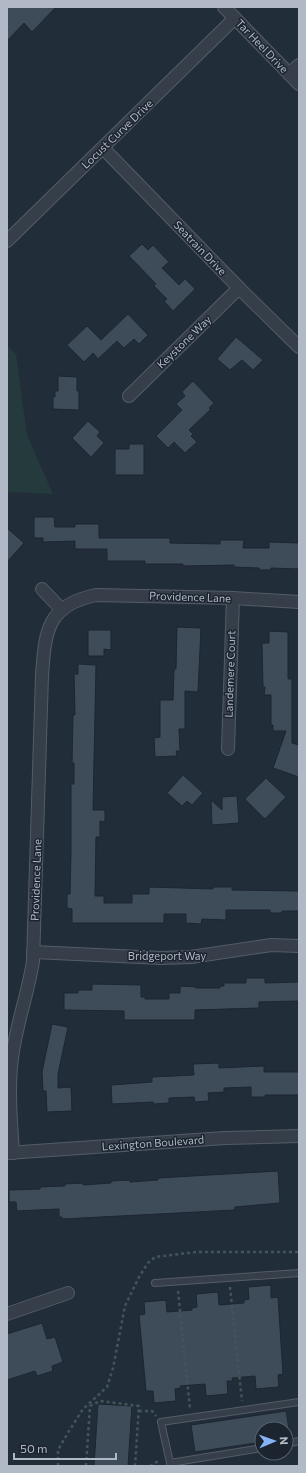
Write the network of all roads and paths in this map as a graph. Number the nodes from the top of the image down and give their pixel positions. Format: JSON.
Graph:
{"nodes":[{"id":1,"x":224,"y":7,"type":"edge"},
{"id":2,"x":235,"y":18,"type":"junction"},
{"id":3,"x":299,"y":65,"type":"edge"},
{"id":4,"x":290,"y":74,"type":"junction"},
{"id":5,"x":299,"y":84,"type":"edge"},
{"id":6,"x":103,"y":148,"type":"junction"},
{"id":7,"x":7,"y":241,"type":"edge"},
{"id":8,"x":239,"y":288,"type":"junction"},
{"id":9,"x":299,"y":347,"type":"edge"},
{"id":10,"x":129,"y":396,"type":"dead end"},
{"id":11,"x":42,"y":589,"type":"dead end"},
{"id":12,"x":233,"y":598,"type":"junction"},
{"id":13,"x":299,"y":602,"type":"edge"},
{"id":14,"x":62,"y":610,"type":"junction"},
{"id":15,"x":228,"y":749,"type":"dead end"},
{"id":16,"x":299,"y":946,"type":"edge"},
{"id":17,"x":33,"y":952,"type":"junction"},
{"id":18,"x":299,"y":1136,"type":"edge"},
{"id":19,"x":10,"y":1153,"type":"edge"},
{"id":20,"x":299,"y":1252,"type":"edge"},
{"id":21,"x":299,"y":1273,"type":"edge"},
{"id":22,"x":229,"y":1278,"type":"junction"},
{"id":23,"x":177,"y":1282,"type":"junction"},
{"id":24,"x":155,"y":1284,"type":"dead end"},
{"id":25,"x":68,"y":1293,"type":"dead end"},
{"id":26,"x":7,"y":1314,"type":"edge"},
{"id":27,"x":299,"y":1402,"type":"edge"},
{"id":28,"x":243,"y":1410,"type":"junction"},
{"id":29,"x":138,"y":1411,"type":"junction"},
{"id":30,"x":191,"y":1418,"type":"junction"},
{"id":31,"x":162,"y":1422,"type":"junction"},
{"id":32,"x":254,"y":1449,"type":"edge"},
{"id":33,"x":58,"y":1466,"type":"edge"},
{"id":34,"x":86,"y":1466,"type":"edge"},
{"id":35,"x":135,"y":1466,"type":"edge"}],
"edges":[{"from":1,"to":2,"type":"street","name":"Tar Heel Drive"},
{"from":2,"to":4,"type":"street","name":"Tar Heel Drive"},
{"from":2,"to":6,"type":"street","name":"Locust Curve Drive"},
{"from":3,"to":4,"type":"street"},
{"from":4,"to":5,"type":"street","name":"Tar Heel Drive"},
{"from":6,"to":7,"type":"street","name":"Locust Curve Drive"},
{"from":6,"to":8,"type":"street","name":"Seatrain Drive"},
{"from":8,"to":9,"type":"street","name":"Seatrain Drive"},
{"from":8,"to":10,"type":"street","name":"Keystone Way"},
{"from":11,"to":14,"type":"street"},
{"from":12,"to":13,"type":"street","name":"Providence Lane"},
{"from":12,"to":14,"type":"street","name":"Providence Lane"},
{"from":12,"to":15,"type":"street","name":"Landemere Court"},
{"from":14,"to":17,"type":"street","name":"Providence Lane"},
{"from":16,"to":17,"type":"street","name":"Bridgeport Way"},
{"from":17,"to":19,"type":"street","name":"Providence Lane"},
{"from":18,"to":19,"type":"street","name":"Lexington Boulevard"},
{"from":20,"to":33,"type":"path"},
{"from":21,"to":22,"type":"lane"},
{"from":22,"to":23,"type":"lane"},
{"from":22,"to":28,"type":"path"},
{"from":23,"to":24,"type":"lane"},
{"from":23,"to":30,"type":"path"},
{"from":25,"to":26,"type":"street"},
{"from":27,"to":28,"type":"lane"},
{"from":28,"to":30,"type":"lane"},
{"from":29,"to":31,"type":"path"},
{"from":29,"to":34,"type":"path"},
{"from":29,"to":35,"type":"path"},
{"from":30,"to":31,"type":"lane"},
{"from":31,"to":32,"type":"lane"}]}
